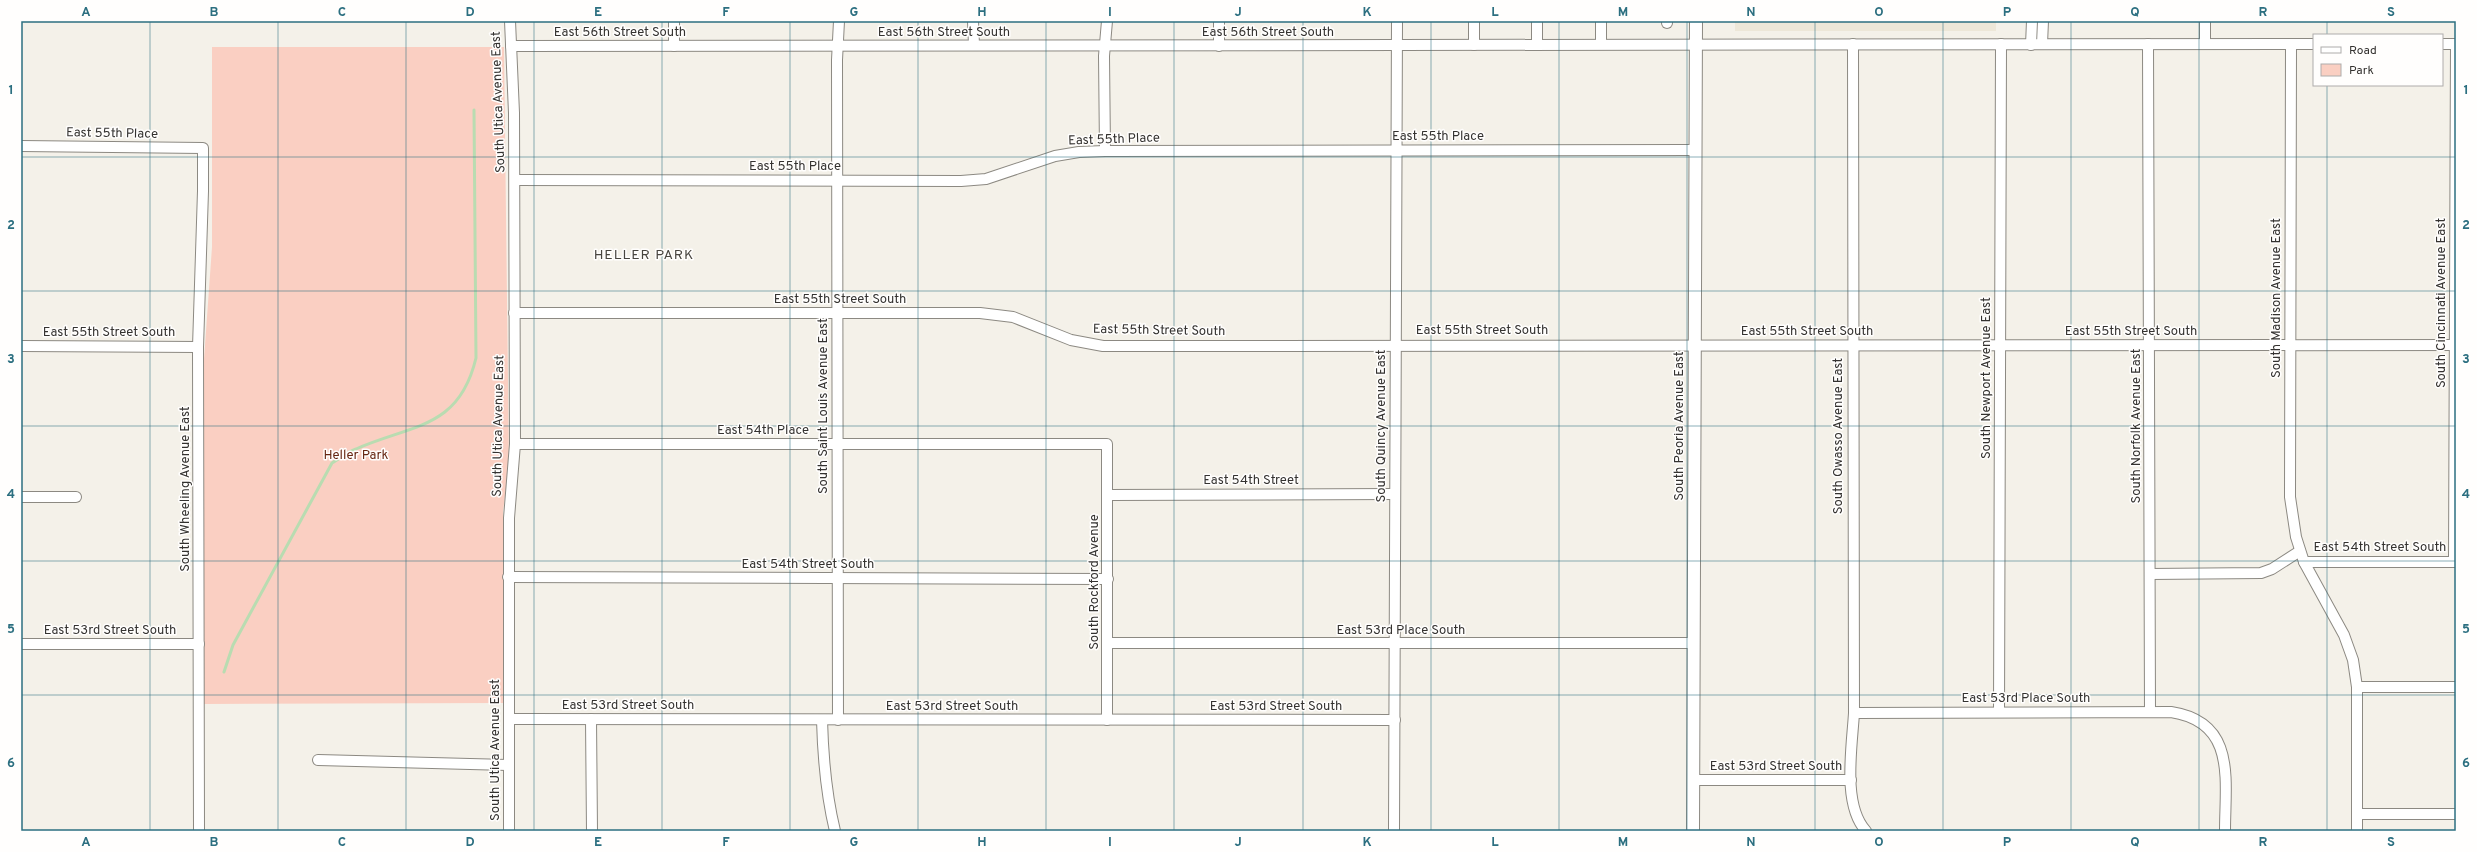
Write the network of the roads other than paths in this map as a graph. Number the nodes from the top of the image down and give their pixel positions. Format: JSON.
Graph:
{"nodes":[{"id":1,"x":510,"y":21,"type":"edge"},
{"id":2,"x":674,"y":21,"type":"edge"},
{"id":3,"x":839,"y":21,"type":"edge"},
{"id":4,"x":973,"y":21,"type":"edge"},
{"id":5,"x":1107,"y":21,"type":"edge"},
{"id":6,"x":1219,"y":21,"type":"edge"},
{"id":7,"x":1396,"y":21,"type":"edge"},
{"id":8,"x":1474,"y":21,"type":"edge"},
{"id":9,"x":1537,"y":21,"type":"edge"},
{"id":10,"x":1601,"y":21,"type":"edge"},
{"id":11,"x":1696,"y":21,"type":"edge"},
{"id":12,"x":2032,"y":21,"type":"edge"},
{"id":13,"x":2043,"y":21,"type":"edge"},
{"id":14,"x":2205,"y":21,"type":"edge"},
{"id":15,"x":1601,"y":44,"type":"junction"},
{"id":16,"x":1696,"y":44,"type":"junction"},
{"id":17,"x":1853,"y":44,"type":"junction"},
{"id":18,"x":2001,"y":44,"type":"junction"},
{"id":19,"x":2042,"y":44,"type":"junction"},
{"id":20,"x":2148,"y":44,"type":"junction"},
{"id":21,"x":2205,"y":44,"type":"junction"},
{"id":22,"x":2291,"y":44,"type":"junction"},
{"id":23,"x":2313,"y":44,"type":"edge"},
{"id":24,"x":2443,"y":44,"type":"edge"},
{"id":25,"x":2456,"y":44,"type":"edge"},
{"id":26,"x":974,"y":45,"type":"junction"},
{"id":27,"x":1396,"y":45,"type":"junction"},
{"id":28,"x":1474,"y":45,"type":"junction"},
{"id":29,"x":1537,"y":45,"type":"junction"},
{"id":30,"x":2031,"y":45,"type":"junction"},
{"id":31,"x":511,"y":46,"type":"junction"},
{"id":32,"x":674,"y":46,"type":"junction"},
{"id":33,"x":838,"y":46,"type":"junction"},
{"id":34,"x":1106,"y":46,"type":"junction"},
{"id":35,"x":1219,"y":46,"type":"junction"},
{"id":36,"x":21,"y":146,"type":"edge"},
{"id":37,"x":202,"y":148,"type":"joint"},
{"id":38,"x":1397,"y":150,"type":"junction"},
{"id":39,"x":1694,"y":150,"type":"junction"},
{"id":40,"x":1105,"y":151,"type":"junction"},
{"id":41,"x":514,"y":180,"type":"junction"},
{"id":42,"x":837,"y":180,"type":"junction"},
{"id":43,"x":514,"y":312,"type":"junction"},
{"id":44,"x":837,"y":313,"type":"junction"},
{"id":45,"x":1694,"y":344,"type":"junction"},
{"id":46,"x":2000,"y":344,"type":"junction"},
{"id":47,"x":1396,"y":345,"type":"junction"},
{"id":48,"x":1852,"y":345,"type":"junction"},
{"id":49,"x":2150,"y":345,"type":"junction"},
{"id":50,"x":2290,"y":345,"type":"junction"},
{"id":51,"x":2455,"y":345,"type":"edge"},
{"id":52,"x":21,"y":346,"type":"edge"},
{"id":53,"x":198,"y":347,"type":"junction"},
{"id":54,"x":515,"y":444,"type":"junction"},
{"id":55,"x":837,"y":444,"type":"junction"},
{"id":56,"x":1107,"y":444,"type":"joint"},
{"id":57,"x":1395,"y":494,"type":"junction"},
{"id":58,"x":1108,"y":495,"type":"junction"},
{"id":59,"x":21,"y":497,"type":"edge"},
{"id":60,"x":76,"y":497,"type":"dead end"},
{"id":61,"x":2300,"y":550,"type":"junction"},
{"id":62,"x":2304,"y":562,"type":"junction"},
{"id":63,"x":2455,"y":562,"type":"edge"},
{"id":64,"x":2150,"y":574,"type":"junction"},
{"id":65,"x":508,"y":577,"type":"junction"},
{"id":66,"x":837,"y":579,"type":"junction"},
{"id":67,"x":1108,"y":579,"type":"junction"},
{"id":68,"x":1108,"y":643,"type":"junction"},
{"id":69,"x":1693,"y":643,"type":"junction"},
{"id":70,"x":21,"y":644,"type":"edge"},
{"id":71,"x":199,"y":644,"type":"junction"},
{"id":72,"x":1395,"y":644,"type":"junction"},
{"id":73,"x":2357,"y":687,"type":"junction"},
{"id":74,"x":2456,"y":687,"type":"edge"},
{"id":75,"x":1999,"y":712,"type":"junction"},
{"id":76,"x":2150,"y":712,"type":"junction"},
{"id":77,"x":1854,"y":713,"type":"junction"},
{"id":78,"x":509,"y":719,"type":"junction"},
{"id":79,"x":591,"y":719,"type":"junction"},
{"id":80,"x":822,"y":720,"type":"junction"},
{"id":81,"x":838,"y":720,"type":"junction"},
{"id":82,"x":1107,"y":720,"type":"junction"},
{"id":83,"x":1395,"y":720,"type":"junction"},
{"id":84,"x":318,"y":760,"type":"dead end"},
{"id":85,"x":508,"y":765,"type":"junction"},
{"id":86,"x":1694,"y":780,"type":"junction"},
{"id":87,"x":1851,"y":780,"type":"junction"},
{"id":88,"x":2357,"y":814,"type":"junction"},
{"id":89,"x":2456,"y":814,"type":"edge"},
{"id":90,"x":199,"y":831,"type":"edge"},
{"id":91,"x":509,"y":831,"type":"edge"},
{"id":92,"x":592,"y":831,"type":"edge"},
{"id":93,"x":835,"y":831,"type":"edge"},
{"id":94,"x":1394,"y":831,"type":"edge"},
{"id":95,"x":1693,"y":831,"type":"edge"},
{"id":96,"x":1866,"y":831,"type":"edge"},
{"id":97,"x":2225,"y":831,"type":"edge"},
{"id":98,"x":2357,"y":831,"type":"edge"}],
"edges":[{"from":1,"to":31,"type":"street","name":"South Utica Avenue East"},
{"from":2,"to":32,"type":"street"},
{"from":3,"to":33,"type":"street","name":"South Saint Louis Avenue East"},
{"from":4,"to":26,"type":"street"},
{"from":5,"to":34,"type":"street"},
{"from":6,"to":35,"type":"street"},
{"from":7,"to":27,"type":"street","name":"South Quincy Avenue East"},
{"from":8,"to":28,"type":"street"},
{"from":9,"to":29,"type":"street"},
{"from":10,"to":15,"type":"street"},
{"from":11,"to":16,"type":"main road","name":"South Peoria Avenue East"},
{"from":12,"to":30,"type":"street"},
{"from":13,"to":19,"type":"street"},
{"from":14,"to":21,"type":"street"},
{"from":15,"to":16,"type":"street","name":"East 56th Street South"},
{"from":15,"to":29,"type":"street","name":"East 56th Street South"},
{"from":16,"to":17,"type":"street","name":"East 56th Street South"},
{"from":16,"to":39,"type":"main road","name":"South Peoria Avenue East"},
{"from":17,"to":18,"type":"street","name":"East 56th Street South"},
{"from":17,"to":48,"type":"street","name":"South Owasso Avenue East"},
{"from":18,"to":30,"type":"street","name":"East 56th Street South"},
{"from":18,"to":46,"type":"street","name":"South Newport Avenue East"},
{"from":19,"to":20,"type":"street","name":"East 56th Street South"},
{"from":19,"to":30,"type":"street","name":"East 56th Street South"},
{"from":20,"to":21,"type":"street","name":"East 56th Street South"},
{"from":20,"to":49,"type":"street","name":"South Norfolk Avenue East"},
{"from":21,"to":22,"type":"street","name":"East 56th Street South"},
{"from":22,"to":23,"type":"street","name":"East 56th Street South"},
{"from":22,"to":50,"type":"street","name":"South Madison Avenue East"},
{"from":24,"to":25,"type":"street"},
{"from":25,"to":51,"type":"street","name":"South Cincinnati Avenue East"},
{"from":26,"to":33,"type":"street","name":"East 56th Street South"},
{"from":26,"to":34,"type":"street","name":"East 56th Street South"},
{"from":27,"to":28,"type":"street","name":"East 56th Street South"},
{"from":27,"to":35,"type":"street","name":"East 56th Street South"},
{"from":27,"to":38,"type":"street","name":"South Quincy Avenue East"},
{"from":28,"to":29,"type":"street","name":"East 56th Street South"},
{"from":31,"to":32,"type":"street","name":"East 56th Street South"},
{"from":31,"to":41,"type":"street","name":"South Utica Avenue East"},
{"from":32,"to":33,"type":"street","name":"East 56th Street South"},
{"from":33,"to":42,"type":"street","name":"South Saint Louis Avenue East"},
{"from":34,"to":35,"type":"street","name":"East 56th Street South"},
{"from":34,"to":40,"type":"street"},
{"from":36,"to":37,"type":"street","name":"East 55th Place"},
{"from":37,"to":53,"type":"street","name":"South Wheeling Avenue East"},
{"from":38,"to":39,"type":"street","name":"East 55th Place"},
{"from":38,"to":40,"type":"street","name":"East 55th Place"},
{"from":38,"to":47,"type":"street","name":"South Quincy Avenue East"},
{"from":39,"to":45,"type":"main road","name":"South Peoria Avenue East"},
{"from":40,"to":42,"type":"street","name":"East 55th Place"},
{"from":41,"to":42,"type":"street","name":"East 55th Place"},
{"from":41,"to":43,"type":"street","name":"South Utica Avenue East"},
{"from":42,"to":44,"type":"street","name":"South Saint Louis Avenue East"},
{"from":43,"to":44,"type":"street","name":"East 55th Street South"},
{"from":43,"to":54,"type":"street","name":"South Utica Avenue East"},
{"from":44,"to":47,"type":"street","name":"East 55th Street South"},
{"from":44,"to":55,"type":"street","name":"South Saint Louis Avenue East"},
{"from":45,"to":47,"type":"street","name":"East 55th Street South"},
{"from":45,"to":48,"type":"street","name":"East 55th Street South"},
{"from":45,"to":69,"type":"main road","name":"South Peoria Avenue East"},
{"from":46,"to":48,"type":"street","name":"East 55th Street South"},
{"from":46,"to":49,"type":"street","name":"East 55th Street South"},
{"from":46,"to":75,"type":"street","name":"South Newport Avenue East"},
{"from":47,"to":57,"type":"street","name":"South Quincy Avenue East"},
{"from":48,"to":77,"type":"street","name":"South Owasso Avenue East"},
{"from":49,"to":50,"type":"street","name":"East 55th Street South"},
{"from":49,"to":64,"type":"street","name":"South Norfolk Avenue East"},
{"from":50,"to":51,"type":"street","name":"East 55th Street South"},
{"from":50,"to":61,"type":"street","name":"South Madison Avenue East"},
{"from":51,"to":63,"type":"street","name":"South Cincinnati Avenue East"},
{"from":52,"to":53,"type":"street","name":"East 55th Street South"},
{"from":53,"to":71,"type":"street","name":"South Wheeling Avenue East"},
{"from":54,"to":55,"type":"street","name":"East 54th Place"},
{"from":54,"to":65,"type":"street","name":"South Utica Avenue East"},
{"from":55,"to":56,"type":"street","name":"East 54th Place"},
{"from":55,"to":66,"type":"street","name":"South Saint Louis Avenue East"},
{"from":56,"to":58,"type":"street","name":"South Rockford Avenue"},
{"from":57,"to":58,"type":"street","name":"East 54th Street"},
{"from":57,"to":72,"type":"street","name":"South Quincy Avenue East"},
{"from":58,"to":67,"type":"street","name":"South Rockford Avenue"},
{"from":59,"to":60,"type":"street"},
{"from":61,"to":62,"type":"street","name":"South Madison Avenue East"},
{"from":61,"to":64,"type":"street","name":"East 54th Street South"},
{"from":62,"to":63,"type":"street","name":"East 54th Street South"},
{"from":62,"to":73,"type":"street","name":"South Madison Avenue East"},
{"from":64,"to":76,"type":"street","name":"South Norfolk Avenue East"},
{"from":65,"to":66,"type":"street","name":"East 54th Street South"},
{"from":65,"to":78,"type":"street","name":"South Utica Avenue East"},
{"from":66,"to":67,"type":"street","name":"East 54th Street South"},
{"from":66,"to":81,"type":"street","name":"South Saint Louis Avenue East"},
{"from":67,"to":68,"type":"street","name":"South Rockford Avenue"},
{"from":68,"to":72,"type":"street","name":"East 53rd Place South"},
{"from":68,"to":82,"type":"street","name":"South Rockford Avenue"},
{"from":69,"to":72,"type":"street","name":"East 53rd Place South"},
{"from":69,"to":86,"type":"main road","name":"South Peoria Avenue East"},
{"from":70,"to":71,"type":"street","name":"East 53rd Street South"},
{"from":71,"to":90,"type":"street","name":"South Wheeling Avenue East"},
{"from":72,"to":83,"type":"street","name":"South Quincy Avenue East"},
{"from":73,"to":74,"type":"street"},
{"from":73,"to":88,"type":"street","name":"South Madison Avenue East"},
{"from":75,"to":76,"type":"street","name":"East 53rd Place South"},
{"from":75,"to":77,"type":"street","name":"East 53rd Place South"},
{"from":76,"to":97,"type":"street","name":"East 53rd Place South"},
{"from":77,"to":87,"type":"street","name":"South Owasso Avenue East"},
{"from":78,"to":79,"type":"street","name":"East 53rd Street South"},
{"from":78,"to":85,"type":"street","name":"South Utica Avenue East"},
{"from":79,"to":80,"type":"street","name":"East 53rd Street South"},
{"from":79,"to":92,"type":"street"},
{"from":80,"to":81,"type":"street","name":"East 53rd Street South"},
{"from":80,"to":93,"type":"street"},
{"from":81,"to":82,"type":"street","name":"East 53rd Street South"},
{"from":82,"to":83,"type":"street","name":"East 53rd Street South"},
{"from":83,"to":94,"type":"street","name":"South Quincy Avenue East"},
{"from":84,"to":85,"type":"street"},
{"from":85,"to":91,"type":"street","name":"South Utica Avenue East"},
{"from":86,"to":87,"type":"street","name":"East 53rd Street South"},
{"from":86,"to":95,"type":"main road","name":"South Peoria Avenue East"},
{"from":87,"to":96,"type":"street","name":"East 53rd Street South"},
{"from":88,"to":89,"type":"street"},
{"from":88,"to":98,"type":"street","name":"South Madison Avenue East"}]}
